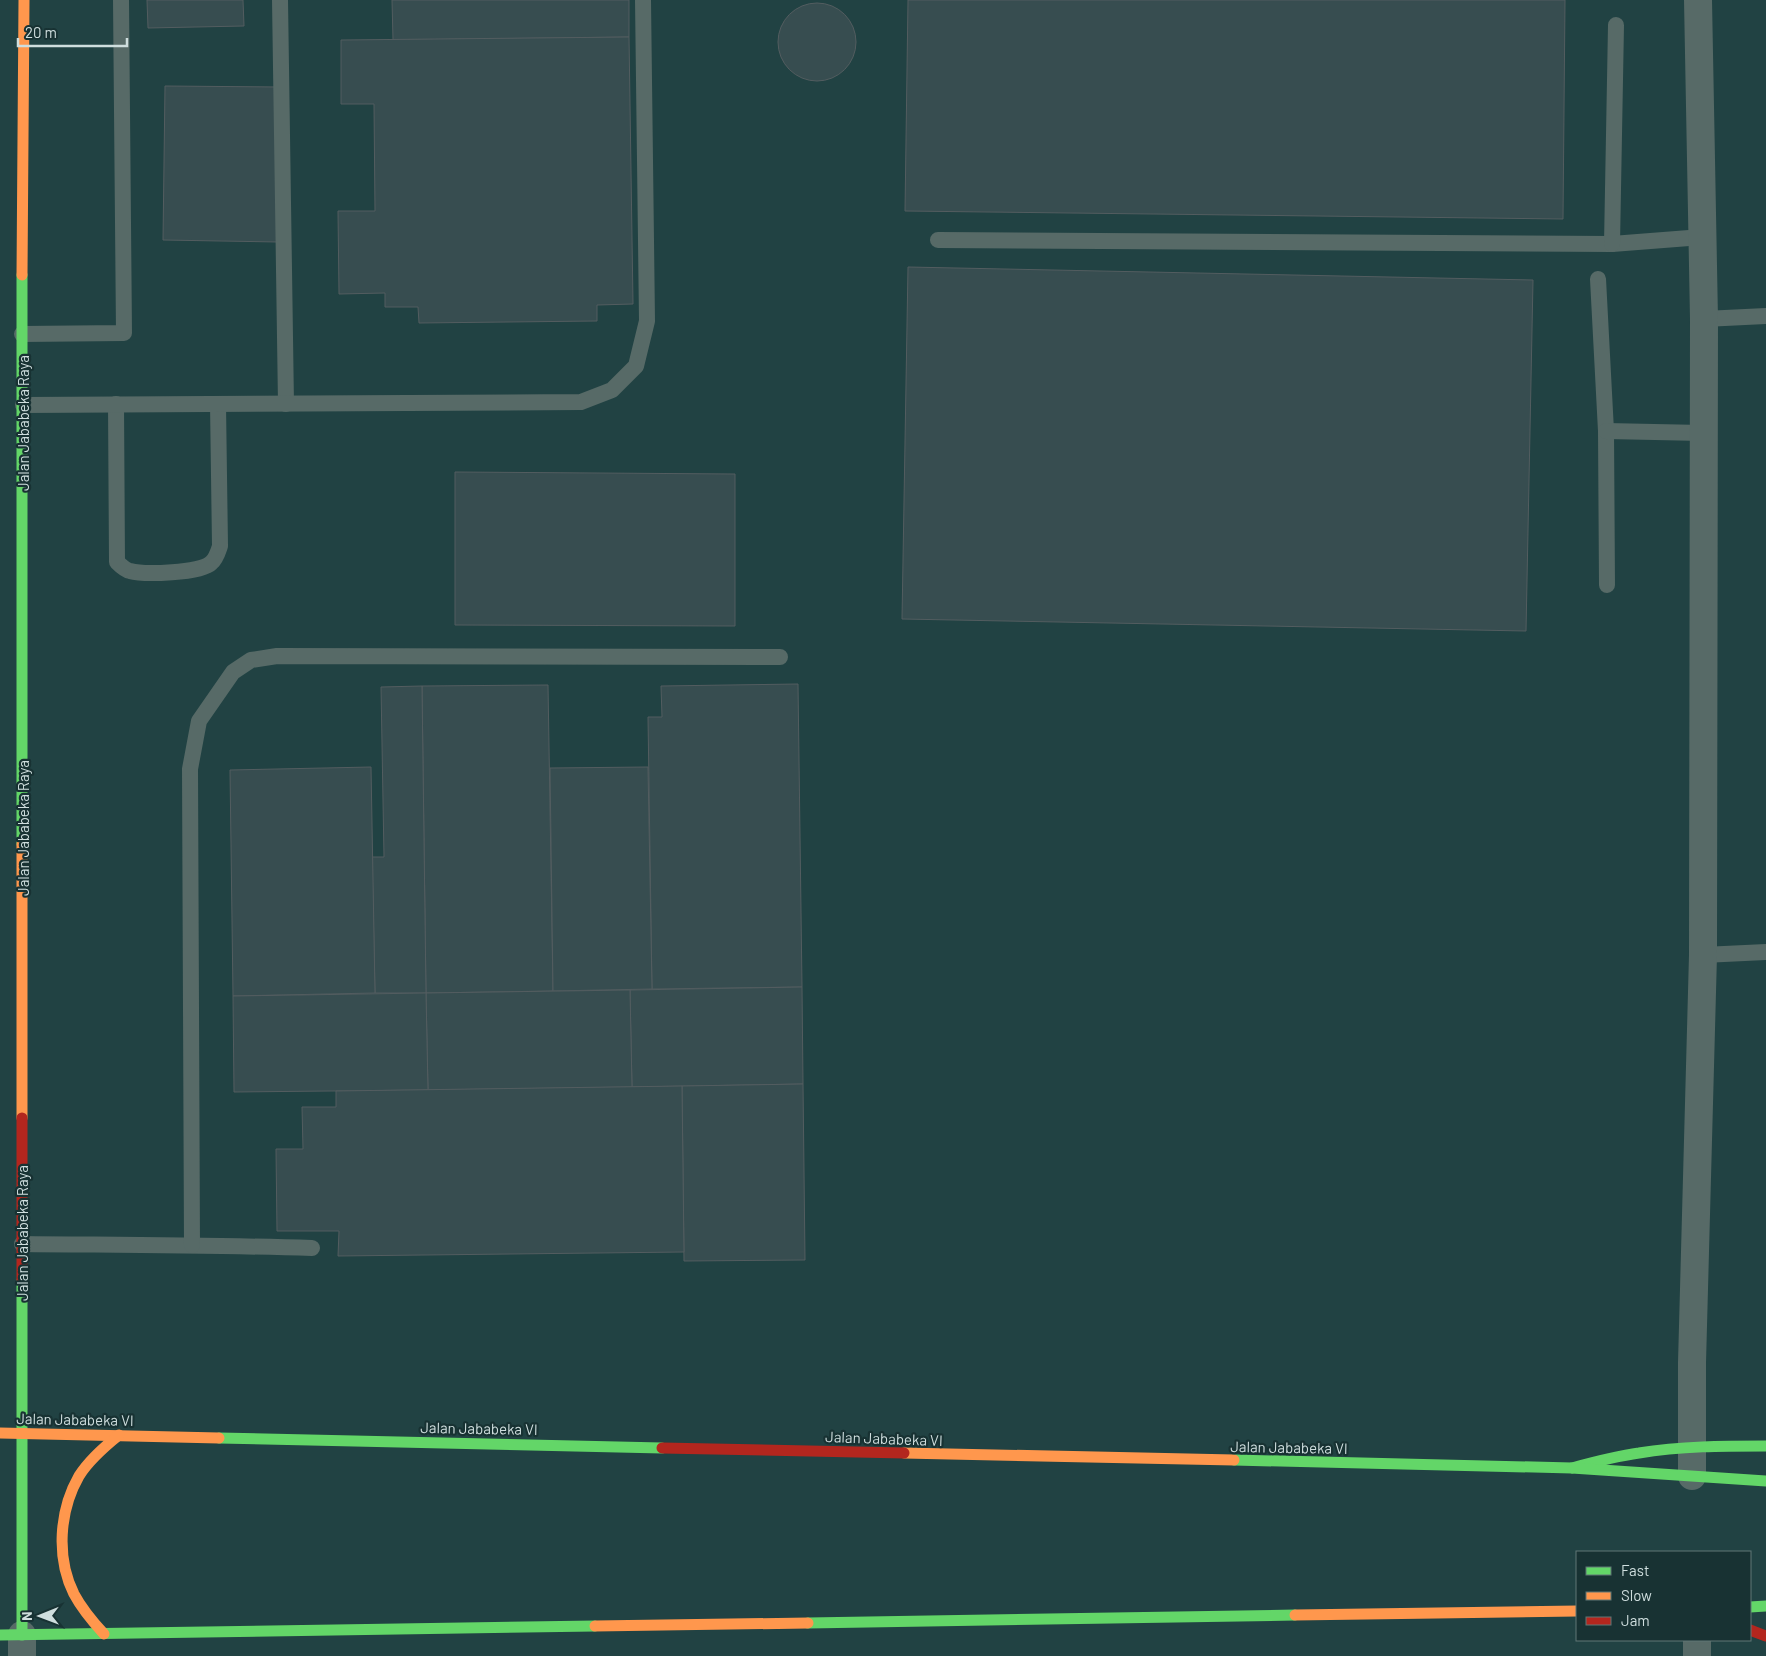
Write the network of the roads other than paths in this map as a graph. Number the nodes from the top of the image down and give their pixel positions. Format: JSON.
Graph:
{"nodes":[{"id":1,"x":24,"y":0,"type":"edge"},
{"id":2,"x":121,"y":0,"type":"edge"},
{"id":3,"x":280,"y":0,"type":"edge"},
{"id":4,"x":644,"y":0,"type":"edge"},
{"id":5,"x":1698,"y":0,"type":"edge"},
{"id":6,"x":1616,"y":25,"type":"dead end"},
{"id":7,"x":1702,"y":237,"type":"junction"},
{"id":8,"x":938,"y":240,"type":"dead end"},
{"id":9,"x":1612,"y":244,"type":"junction"},
{"id":10,"x":1598,"y":279,"type":"dead end"},
{"id":11,"x":1766,"y":316,"type":"edge"},
{"id":12,"x":1704,"y":319,"type":"junction"},
{"id":13,"x":22,"y":334,"type":"junction"},
{"id":14,"x":116,"y":404,"type":"junction"},
{"id":15,"x":218,"y":404,"type":"junction"},
{"id":16,"x":286,"y":404,"type":"junction"},
{"id":17,"x":23,"y":405,"type":"junction"},
{"id":18,"x":1606,"y":431,"type":"junction"},
{"id":19,"x":1703,"y":433,"type":"junction"},
{"id":20,"x":1607,"y":585,"type":"dead end"},
{"id":21,"x":780,"y":657,"type":"dead end"},
{"id":22,"x":1766,"y":952,"type":"edge"},
{"id":23,"x":1703,"y":955,"type":"junction"},
{"id":24,"x":22,"y":1244,"type":"junction"},
{"id":25,"x":192,"y":1244,"type":"junction"},
{"id":26,"x":312,"y":1248,"type":"dead end"},
{"id":27,"x":0,"y":1433,"type":"edge"},
{"id":28,"x":22,"y":1433,"type":"junction"},
{"id":29,"x":119,"y":1435,"type":"junction"},
{"id":30,"x":1766,"y":1446,"type":"edge"},
{"id":31,"x":1691,"y":1447,"type":"junction"},
{"id":32,"x":1572,"y":1468,"type":"junction"},
{"id":33,"x":1692,"y":1476,"type":"junction"},
{"id":34,"x":1766,"y":1481,"type":"edge"},
{"id":35,"x":1766,"y":1606,"type":"edge"},
{"id":36,"x":1751,"y":1607,"type":"edge"},
{"id":37,"x":1576,"y":1611,"type":"edge"},
{"id":38,"x":1751,"y":1630,"type":"edge"},
{"id":39,"x":104,"y":1634,"type":"junction"},
{"id":40,"x":1766,"y":1636,"type":"edge"},
{"id":41,"x":1697,"y":1641,"type":"edge"},
{"id":42,"x":15,"y":1642,"type":"edge"},
{"id":43,"x":1698,"y":1656,"type":"edge"}],
"edges":[{"from":1,"to":13,"type":"main road","name":"Jalan Jababeka Raya"},
{"from":2,"to":13,"type":"lane"},
{"from":3,"to":16,"type":"lane"},
{"from":4,"to":16,"type":"lane"},
{"from":5,"to":7,"type":"street"},
{"from":6,"to":9,"type":"lane"},
{"from":7,"to":9,"type":"lane"},
{"from":7,"to":12,"type":"street"},
{"from":8,"to":9,"type":"lane"},
{"from":10,"to":18,"type":"lane"},
{"from":11,"to":12,"type":"lane"},
{"from":12,"to":19,"type":"street"},
{"from":13,"to":17,"type":"main road","name":"Jalan Jababeka Raya"},
{"from":14,"to":15,"type":"lane"},
{"from":14,"to":15,"type":"lane"},
{"from":14,"to":17,"type":"lane"},
{"from":15,"to":16,"type":"lane"},
{"from":17,"to":24,"type":"main road","name":"Jalan Jababeka Raya"},
{"from":18,"to":19,"type":"lane"},
{"from":18,"to":20,"type":"lane"},
{"from":19,"to":23,"type":"street"},
{"from":21,"to":25,"type":"lane"},
{"from":22,"to":23,"type":"lane"},
{"from":23,"to":31,"type":"street"},
{"from":24,"to":25,"type":"lane"},
{"from":24,"to":28,"type":"main road","name":"Jalan Jababeka Raya"},
{"from":25,"to":26,"type":"lane"},
{"from":27,"to":28,"type":"main road","name":"Jalan Jababeka VI"},
{"from":28,"to":29,"type":"main road","name":"Jalan Jababeka VI"},
{"from":28,"to":42,"type":"main road","name":"Jalan Jababeka Raya"},
{"from":29,"to":32,"type":"main road","name":"Jalan Jababeka VI"},
{"from":29,"to":39,"type":"main road"},
{"from":30,"to":31,"type":"main road","name":"Jalan Jababeka VI"},
{"from":31,"to":32,"type":"main road","name":"Jalan Jababeka VI"},
{"from":31,"to":33,"type":"street"},
{"from":32,"to":33,"type":"main road"},
{"from":33,"to":34,"type":"main road"},
{"from":35,"to":36,"type":"main road"},
{"from":37,"to":39,"type":"main road"},
{"from":38,"to":40,"type":"main road"},
{"from":39,"to":42,"type":"main road"},
{"from":41,"to":43,"type":"street"}]}
